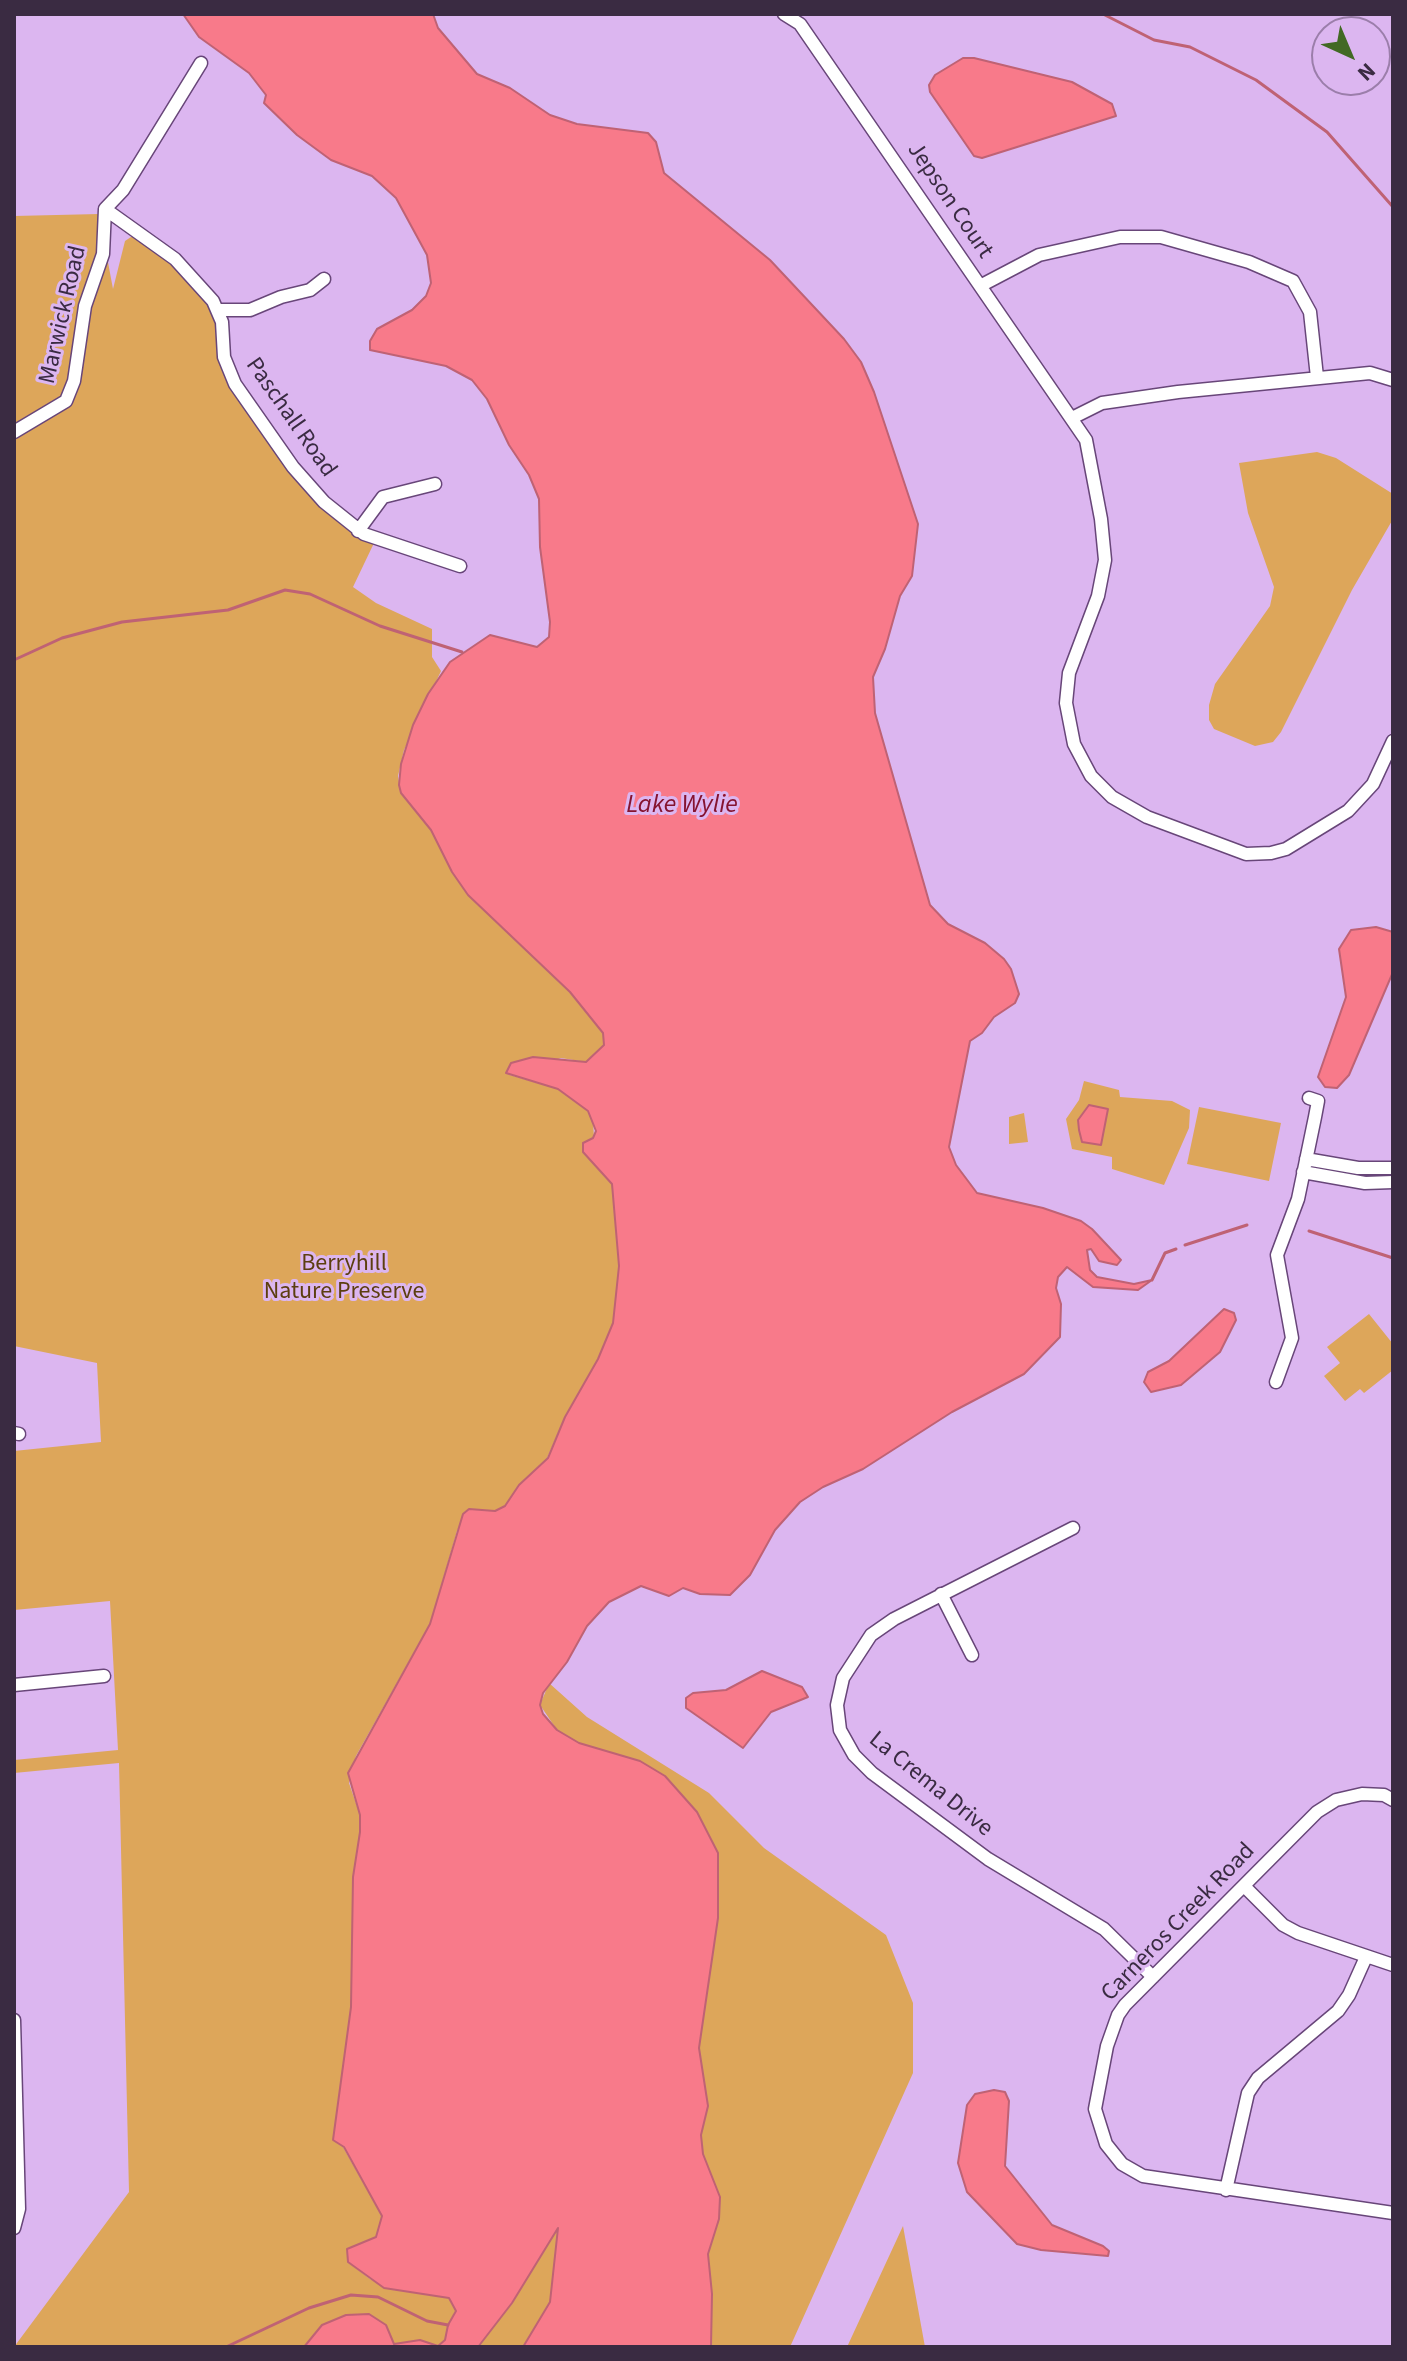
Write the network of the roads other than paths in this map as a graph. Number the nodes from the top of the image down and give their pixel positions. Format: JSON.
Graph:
{"nodes":[{"id":1,"x":784,"y":14,"type":"edge"},
{"id":2,"x":201,"y":63,"type":"dead end"},
{"id":3,"x":105,"y":209,"type":"junction"},
{"id":4,"x":324,"y":279,"type":"dead end"},
{"id":5,"x":980,"y":286,"type":"junction"},
{"id":6,"x":218,"y":310,"type":"junction"},
{"id":7,"x":1317,"y":377,"type":"junction"},
{"id":8,"x":1393,"y":380,"type":"edge"},
{"id":9,"x":1072,"y":418,"type":"junction"},
{"id":10,"x":14,"y":432,"type":"edge"},
{"id":11,"x":435,"y":484,"type":"dead end"},
{"id":12,"x":358,"y":531,"type":"junction"},
{"id":13,"x":460,"y":566,"type":"dead end"},
{"id":14,"x":1393,"y":741,"type":"edge"},
{"id":15,"x":1309,"y":1098,"type":"dead end"},
{"id":16,"x":1305,"y":1166,"type":"junction"},
{"id":17,"x":1393,"y":1168,"type":"edge"},
{"id":18,"x":1393,"y":1182,"type":"edge"},
{"id":19,"x":1276,"y":1382,"type":"dead end"},
{"id":20,"x":1073,"y":1528,"type":"dead end"},
{"id":21,"x":941,"y":1594,"type":"junction"},
{"id":22,"x":972,"y":1655,"type":"dead end"},
{"id":23,"x":104,"y":1676,"type":"dead end"},
{"id":24,"x":14,"y":1685,"type":"edge"},
{"id":25,"x":1393,"y":1800,"type":"edge"},
{"id":26,"x":1244,"y":1886,"type":"junction"},
{"id":27,"x":1366,"y":1957,"type":"junction"},
{"id":28,"x":1393,"y":1965,"type":"edge"},
{"id":29,"x":1153,"y":1977,"type":"junction"},
{"id":30,"x":14,"y":2020,"type":"edge"},
{"id":31,"x":15,"y":2096,"type":"edge"},
{"id":32,"x":1226,"y":2190,"type":"junction"},
{"id":33,"x":1393,"y":2213,"type":"edge"},
{"id":34,"x":14,"y":2228,"type":"edge"}],
"edges":[{"from":1,"to":5,"type":"street","name":"Jepson Court"},
{"from":2,"to":3,"type":"street"},
{"from":3,"to":6,"type":"street"},
{"from":3,"to":10,"type":"street","name":"Marwick Road"},
{"from":4,"to":6,"type":"street"},
{"from":5,"to":7,"type":"street"},
{"from":5,"to":9,"type":"street","name":"Jepson Court"},
{"from":6,"to":12,"type":"street","name":"Paschall Road"},
{"from":7,"to":8,"type":"street"},
{"from":7,"to":9,"type":"street"},
{"from":9,"to":14,"type":"street","name":"Jepson Court"},
{"from":11,"to":12,"type":"street"},
{"from":12,"to":13,"type":"street","name":"Paschall Road"},
{"from":15,"to":16,"type":"street"},
{"from":16,"to":17,"type":"street"},
{"from":16,"to":18,"type":"street"},
{"from":16,"to":19,"type":"street"},
{"from":20,"to":21,"type":"street","name":"La Crema Drive"},
{"from":21,"to":22,"type":"street"},
{"from":21,"to":29,"type":"street","name":"La Crema Drive"},
{"from":23,"to":24,"type":"street"},
{"from":25,"to":26,"type":"street","name":"Carneros Creek Road"},
{"from":26,"to":27,"type":"street"},
{"from":26,"to":29,"type":"street","name":"Carneros Creek Road"},
{"from":27,"to":28,"type":"street"},
{"from":27,"to":32,"type":"street"},
{"from":29,"to":32,"type":"street","name":"Carneros Creek Road"},
{"from":30,"to":31,"type":"street"},
{"from":31,"to":34,"type":"street"},
{"from":32,"to":33,"type":"street","name":"Carneros Creek Road"}]}
